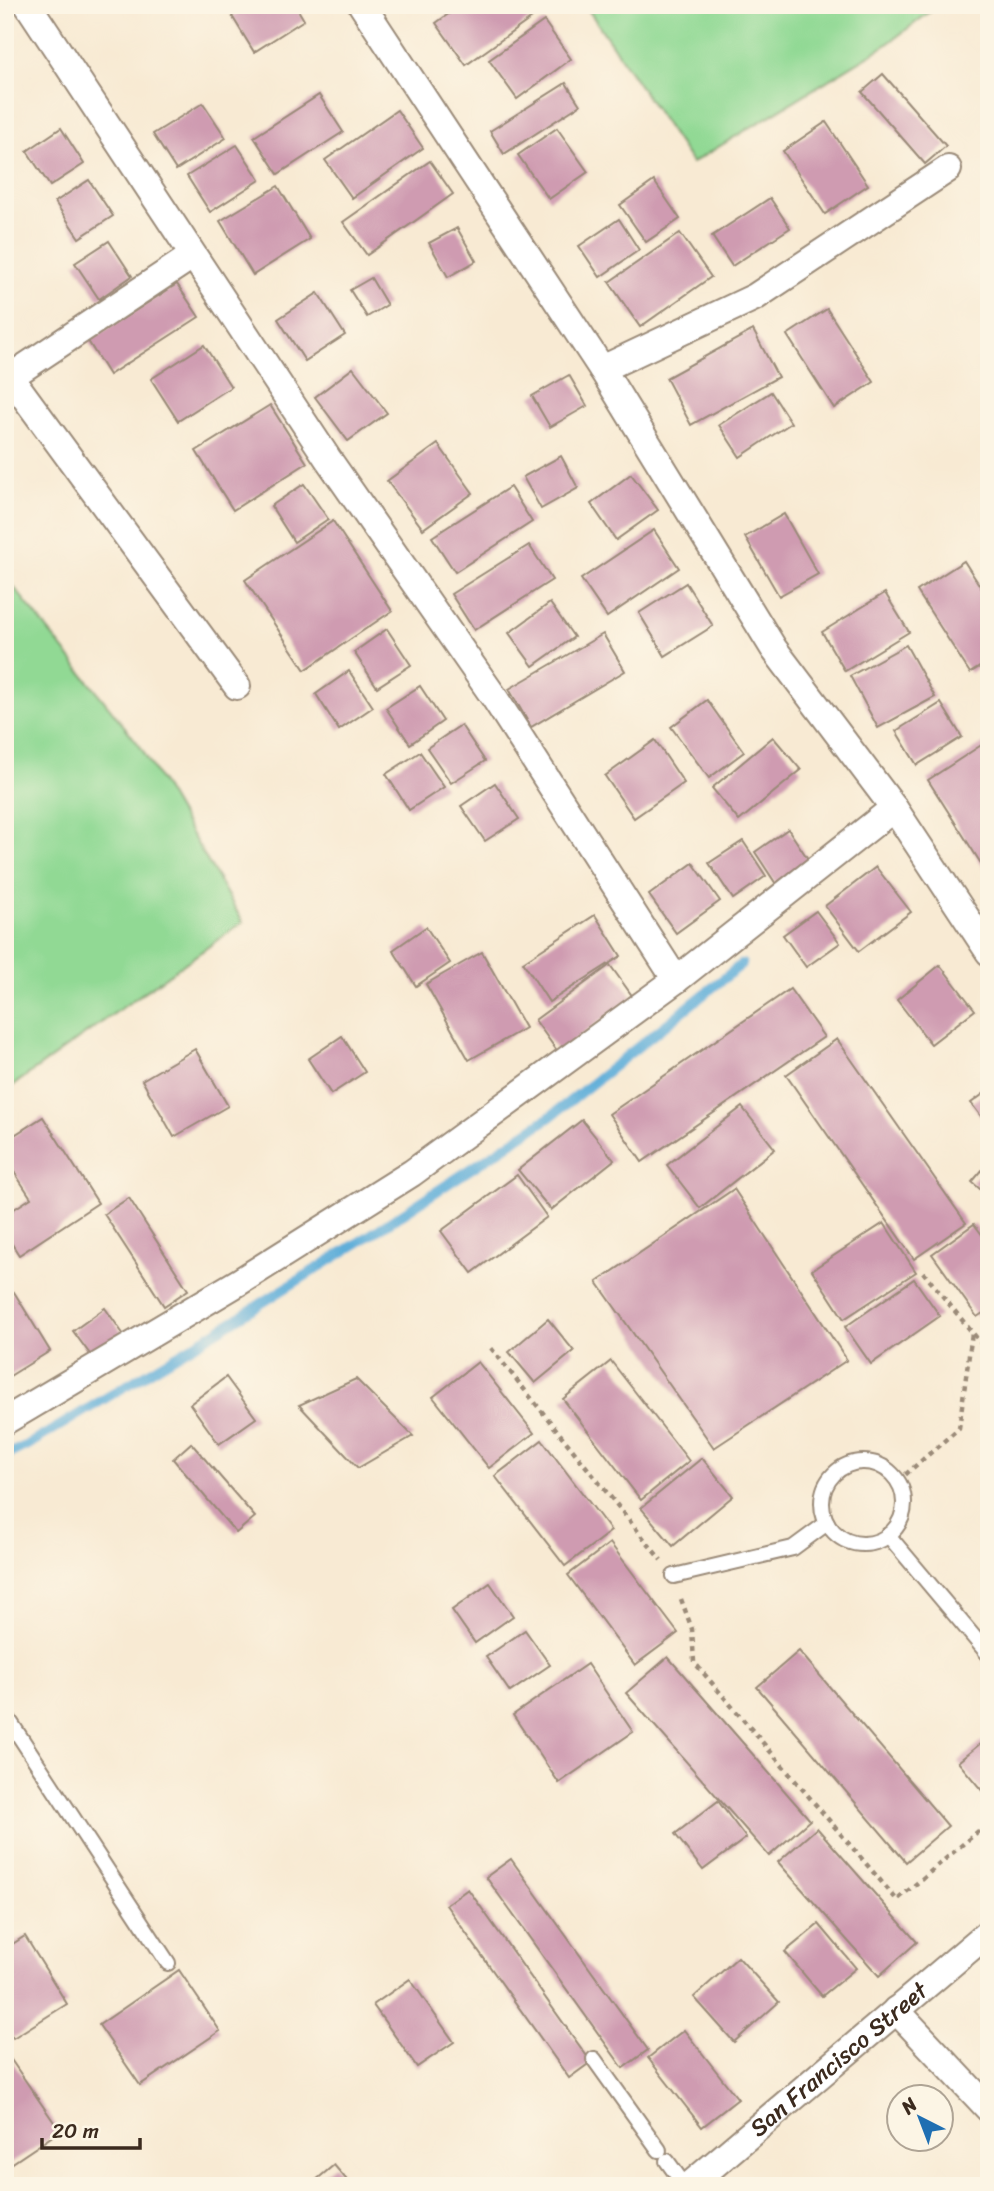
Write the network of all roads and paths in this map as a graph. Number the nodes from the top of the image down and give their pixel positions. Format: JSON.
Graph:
{"nodes":[{"id":1,"x":28,"y":5,"type":"edge"},
{"id":2,"x":362,"y":5,"type":"edge"},
{"id":3,"x":948,"y":169,"type":"dead end"},
{"id":4,"x":192,"y":256,"type":"junction"},
{"id":5,"x":602,"y":369,"type":"junction"},
{"id":6,"x":8,"y":373,"type":"edge"},
{"id":7,"x":237,"y":686,"type":"dead end"},
{"id":8,"x":894,"y":808,"type":"junction"},
{"id":9,"x":989,"y":952,"type":"edge"},
{"id":10,"x":676,"y":981,"type":"junction"},
{"id":11,"x":923,"y":1272,"type":"dead end"},
{"id":12,"x":972,"y":1333,"type":"junction"},
{"id":13,"x":491,"y":1348,"type":"dead end"},
{"id":14,"x":989,"y":1353,"type":"edge"},
{"id":15,"x":5,"y":1421,"type":"edge"},
{"id":16,"x":898,"y":1481,"type":"junction"},
{"id":17,"x":827,"y":1523,"type":"junction"},
{"id":18,"x":888,"y":1535,"type":"junction"},
{"id":19,"x":674,"y":1576,"type":"junction"},
{"id":20,"x":989,"y":1655,"type":"edge"},
{"id":21,"x":5,"y":1714,"type":"edge"},
{"id":22,"x":989,"y":1822,"type":"edge"},
{"id":23,"x":989,"y":1932,"type":"edge"},
{"id":24,"x":168,"y":1963,"type":"dead end"},
{"id":25,"x":896,"y":2010,"type":"junction"},
{"id":26,"x":594,"y":2059,"type":"dead end"},
{"id":27,"x":989,"y":2109,"type":"edge"},
{"id":28,"x":687,"y":2186,"type":"edge"}],
"edges":[{"from":1,"to":4,"type":"street"},
{"from":2,"to":5,"type":"street"},
{"from":3,"to":5,"type":"street"},
{"from":4,"to":6,"type":"street"},
{"from":4,"to":10,"type":"street"},
{"from":5,"to":8,"type":"street"},
{"from":6,"to":7,"type":"street"},
{"from":8,"to":9,"type":"street"},
{"from":8,"to":10,"type":"street"},
{"from":10,"to":15,"type":"street"},
{"from":11,"to":12,"type":"path"},
{"from":12,"to":14,"type":"path"},
{"from":12,"to":16,"type":"path"},
{"from":13,"to":19,"type":"path"},
{"from":16,"to":17,"type":"lane"},
{"from":16,"to":18,"type":"lane"},
{"from":17,"to":18,"type":"lane"},
{"from":17,"to":19,"type":"lane"},
{"from":18,"to":20,"type":"lane"},
{"from":19,"to":22,"type":"path"},
{"from":21,"to":24,"type":"lane"},
{"from":23,"to":25,"type":"street","name":"San Francisco Street"},
{"from":25,"to":27,"type":"street"},
{"from":25,"to":28,"type":"street","name":"San Francisco Street"},
{"from":26,"to":28,"type":"lane"}]}
